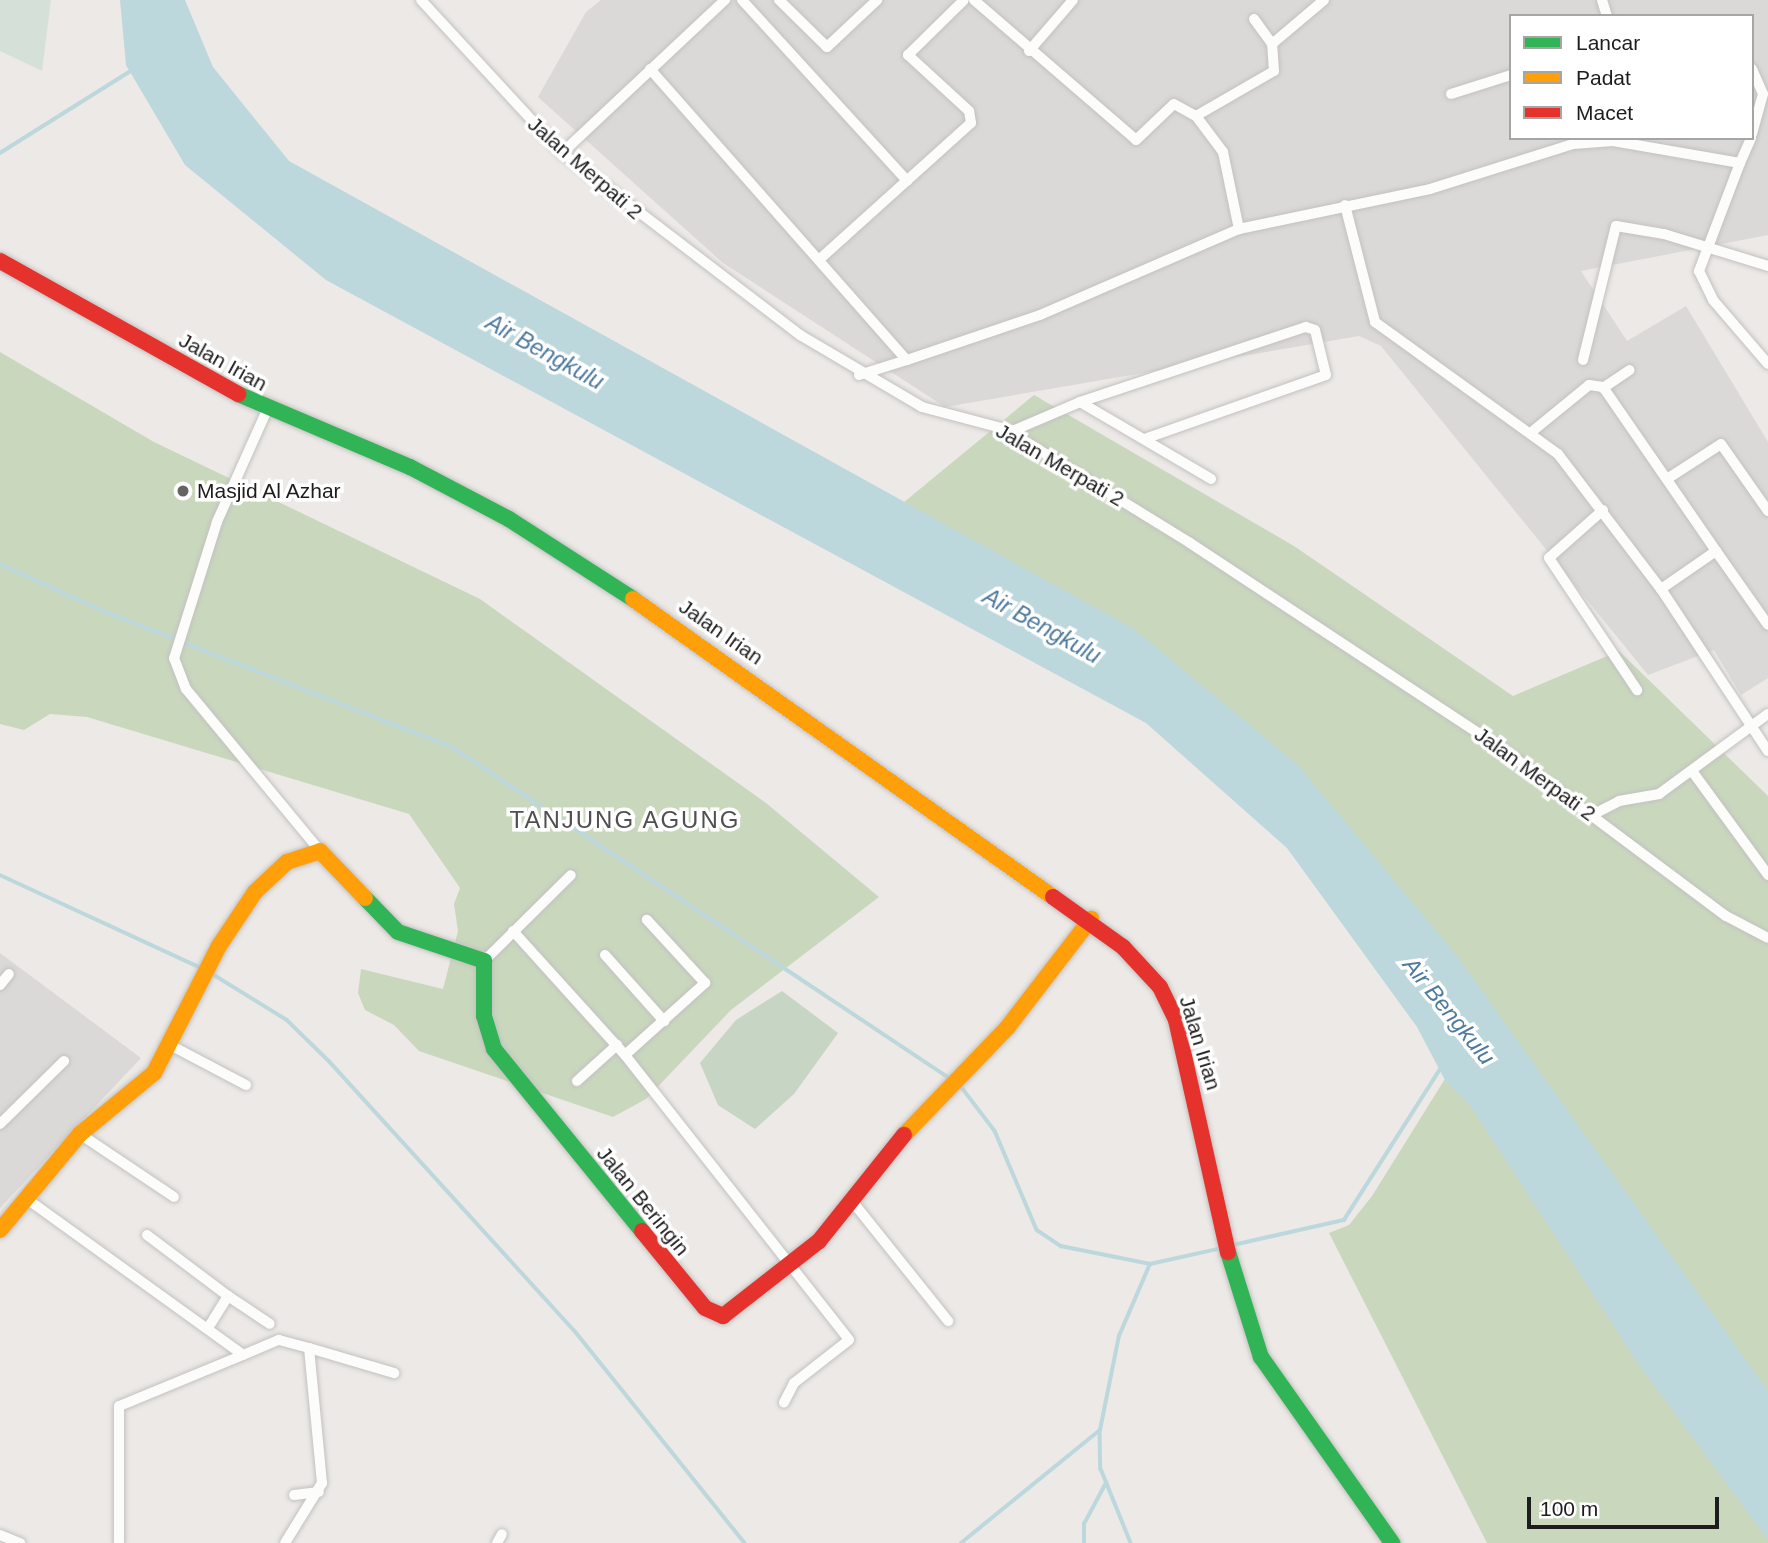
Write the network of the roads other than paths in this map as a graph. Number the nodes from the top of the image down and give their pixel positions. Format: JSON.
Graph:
{"nodes":[{"id":1,"x":421,"y":0,"type":"edge"},
{"id":2,"x":725,"y":0,"type":"edge"},
{"id":3,"x":742,"y":0,"type":"edge"},
{"id":4,"x":779,"y":0,"type":"edge"},
{"id":5,"x":877,"y":0,"type":"edge"},
{"id":6,"x":964,"y":0,"type":"edge"},
{"id":7,"x":974,"y":0,"type":"edge"},
{"id":8,"x":1073,"y":0,"type":"edge"},
{"id":9,"x":1324,"y":0,"type":"edge"},
{"id":10,"x":1254,"y":19,"type":"dead end"},
{"id":11,"x":1272,"y":44,"type":"junction"},
{"id":12,"x":1029,"y":51,"type":"junction"},
{"id":13,"x":650,"y":69,"type":"junction"},
{"id":14,"x":1754,"y":74,"type":"edge"},
{"id":15,"x":1509,"y":76,"type":"edge"},
{"id":16,"x":1451,"y":94,"type":"dead end"},
{"id":17,"x":1196,"y":116,"type":"junction"},
{"id":18,"x":1754,"y":126,"type":"edge"},
{"id":19,"x":1749,"y":140,"type":"edge"},
{"id":20,"x":562,"y":153,"type":"junction"},
{"id":21,"x":1740,"y":163,"type":"junction"},
{"id":22,"x":906,"y":181,"type":"junction"},
{"id":23,"x":1345,"y":205,"type":"junction"},
{"id":24,"x":1239,"y":229,"type":"junction"},
{"id":25,"x":1706,"y":246,"type":"junction"},
{"id":26,"x":821,"y":258,"type":"junction"},
{"id":27,"x":0,"y":261,"type":"edge"},
{"id":28,"x":1768,"y":266,"type":"edge"},
{"id":29,"x":907,"y":360,"type":"junction"},
{"id":30,"x":1583,"y":360,"type":"dead end"},
{"id":31,"x":1768,"y":363,"type":"edge"},
{"id":32,"x":1630,"y":370,"type":"dead end"},
{"id":33,"x":859,"y":375,"type":"junction"},
{"id":34,"x":1603,"y":388,"type":"junction"},
{"id":35,"x":1080,"y":402,"type":"junction"},
{"id":36,"x":267,"y":410,"type":"junction"},
{"id":37,"x":1534,"y":430,"type":"junction"},
{"id":38,"x":1010,"y":432,"type":"junction"},
{"id":39,"x":1144,"y":439,"type":"junction"},
{"id":40,"x":1211,"y":479,"type":"dead end"},
{"id":41,"x":1667,"y":479,"type":"junction"},
{"id":42,"x":1603,"y":510,"type":"junction"},
{"id":43,"x":1768,"y":510,"type":"edge"},
{"id":44,"x":1716,"y":551,"type":"junction"},
{"id":45,"x":1661,"y":589,"type":"junction"},
{"id":46,"x":1768,"y":625,"type":"edge"},
{"id":47,"x":1637,"y":690,"type":"dead end"},
{"id":48,"x":1768,"y":714,"type":"edge"},
{"id":49,"x":1752,"y":725,"type":"junction"},
{"id":50,"x":1768,"y":751,"type":"edge"},
{"id":51,"x":1692,"y":771,"type":"junction"},
{"id":52,"x":1592,"y":815,"type":"junction"},
{"id":53,"x":320,"y":851,"type":"junction"},
{"id":54,"x":571,"y":875,"type":"dead end"},
{"id":55,"x":1768,"y":876,"type":"edge"},
{"id":56,"x":1091,"y":919,"type":"junction"},
{"id":57,"x":647,"y":920,"type":"dead end"},
{"id":58,"x":513,"y":931,"type":"junction"},
{"id":59,"x":1768,"y":938,"type":"edge"},
{"id":60,"x":605,"y":955,"type":"dead end"},
{"id":61,"x":484,"y":961,"type":"junction"},
{"id":62,"x":9,"y":974,"type":"dead end"},
{"id":63,"x":0,"y":985,"type":"edge"},
{"id":64,"x":664,"y":1021,"type":"junction"},
{"id":65,"x":170,"y":1045,"type":"junction"},
{"id":66,"x":617,"y":1045,"type":"junction"},
{"id":67,"x":625,"y":1055,"type":"junction"},
{"id":68,"x":64,"y":1061,"type":"dead end"},
{"id":69,"x":577,"y":1082,"type":"dead end"},
{"id":70,"x":246,"y":1085,"type":"dead end"},
{"id":71,"x":0,"y":1124,"type":"edge"},
{"id":72,"x":80,"y":1135,"type":"junction"},
{"id":73,"x":174,"y":1196,"type":"dead end"},
{"id":74,"x":27,"y":1199,"type":"junction"},
{"id":75,"x":852,"y":1200,"type":"junction"},
{"id":76,"x":0,"y":1230,"type":"edge"},
{"id":77,"x":147,"y":1235,"type":"dead end"},
{"id":78,"x":790,"y":1266,"type":"junction"},
{"id":79,"x":228,"y":1296,"type":"junction"},
{"id":80,"x":948,"y":1321,"type":"dead end"},
{"id":81,"x":270,"y":1324,"type":"dead end"},
{"id":82,"x":210,"y":1325,"type":"junction"},
{"id":83,"x":309,"y":1348,"type":"junction"},
{"id":84,"x":243,"y":1355,"type":"junction"},
{"id":85,"x":394,"y":1373,"type":"dead end"},
{"id":86,"x":784,"y":1403,"type":"dead end"},
{"id":87,"x":319,"y":1492,"type":"junction"},
{"id":88,"x":294,"y":1495,"type":"dead end"},
{"id":89,"x":0,"y":1535,"type":"edge"},
{"id":90,"x":20,"y":1543,"type":"edge"},
{"id":91,"x":119,"y":1543,"type":"edge"},
{"id":92,"x":285,"y":1543,"type":"edge"},
{"id":93,"x":1392,"y":1543,"type":"edge"}],
"edges":[{"from":1,"to":20,"type":"street","name":"Jalan Merpati 2"},
{"from":2,"to":13,"type":"street"},
{"from":3,"to":22,"type":"street"},
{"from":4,"to":5,"type":"street"},
{"from":6,"to":22,"type":"street"},
{"from":7,"to":12,"type":"street"},
{"from":8,"to":12,"type":"street"},
{"from":9,"to":11,"type":"street"},
{"from":10,"to":11,"type":"street"},
{"from":11,"to":17,"type":"street"},
{"from":12,"to":17,"type":"street"},
{"from":13,"to":20,"type":"street"},
{"from":13,"to":26,"type":"street"},
{"from":14,"to":18,"type":"street"},
{"from":15,"to":16,"type":"street"},
{"from":17,"to":24,"type":"street"},
{"from":19,"to":21,"type":"street"},
{"from":20,"to":33,"type":"street","name":"Jalan Merpati 2"},
{"from":21,"to":23,"type":"street"},
{"from":21,"to":25,"type":"street"},
{"from":22,"to":26,"type":"street"},
{"from":23,"to":24,"type":"street"},
{"from":23,"to":37,"type":"street"},
{"from":24,"to":29,"type":"street"},
{"from":25,"to":28,"type":"street"},
{"from":25,"to":30,"type":"street"},
{"from":25,"to":31,"type":"street"},
{"from":26,"to":29,"type":"street"},
{"from":27,"to":36,"type":"main road","name":"Jalan Irian"},
{"from":29,"to":33,"type":"street"},
{"from":32,"to":34,"type":"street"},
{"from":33,"to":38,"type":"street","name":"Jalan Merpati 2"},
{"from":34,"to":37,"type":"street"},
{"from":34,"to":41,"type":"street"},
{"from":35,"to":38,"type":"street"},
{"from":35,"to":39,"type":"street"},
{"from":35,"to":39,"type":"street"},
{"from":36,"to":53,"type":"street"},
{"from":36,"to":56,"type":"main road","name":"Jalan Irian"},
{"from":37,"to":42,"type":"street"},
{"from":38,"to":52,"type":"street","name":"Jalan Merpati 2"},
{"from":39,"to":40,"type":"street"},
{"from":41,"to":43,"type":"street"},
{"from":41,"to":44,"type":"street"},
{"from":42,"to":45,"type":"street"},
{"from":42,"to":47,"type":"street"},
{"from":44,"to":45,"type":"street"},
{"from":44,"to":46,"type":"street"},
{"from":45,"to":49,"type":"street"},
{"from":48,"to":49,"type":"street"},
{"from":49,"to":50,"type":"street"},
{"from":49,"to":51,"type":"street"},
{"from":51,"to":52,"type":"street"},
{"from":51,"to":55,"type":"street"},
{"from":52,"to":59,"type":"street","name":"Jalan Merpati 2"},
{"from":53,"to":61,"type":"main road"},
{"from":53,"to":65,"type":"main road"},
{"from":54,"to":58,"type":"street"},
{"from":56,"to":75,"type":"main road","name":"Jalan Beringin"},
{"from":56,"to":93,"type":"main road","name":"Jalan Irian"},
{"from":57,"to":64,"type":"street"},
{"from":58,"to":61,"type":"street"},
{"from":58,"to":66,"type":"street"},
{"from":60,"to":64,"type":"street"},
{"from":61,"to":78,"type":"main road","name":"Jalan Beringin"},
{"from":62,"to":63,"type":"street"},
{"from":64,"to":67,"type":"street"},
{"from":65,"to":70,"type":"street"},
{"from":65,"to":72,"type":"main road"},
{"from":66,"to":67,"type":"street"},
{"from":66,"to":69,"type":"street"},
{"from":67,"to":78,"type":"street"},
{"from":68,"to":71,"type":"street"},
{"from":72,"to":73,"type":"street"},
{"from":72,"to":74,"type":"main road"},
{"from":74,"to":76,"type":"main road"},
{"from":74,"to":82,"type":"street"},
{"from":75,"to":78,"type":"main road","name":"Jalan Beringin"},
{"from":75,"to":80,"type":"street"},
{"from":77,"to":79,"type":"street"},
{"from":78,"to":86,"type":"street"},
{"from":79,"to":81,"type":"street"},
{"from":79,"to":82,"type":"street"},
{"from":82,"to":84,"type":"street"},
{"from":83,"to":84,"type":"street"},
{"from":83,"to":85,"type":"street"},
{"from":83,"to":87,"type":"street"},
{"from":84,"to":91,"type":"street"},
{"from":87,"to":88,"type":"street"},
{"from":87,"to":92,"type":"street"},
{"from":89,"to":90,"type":"street"}]}
